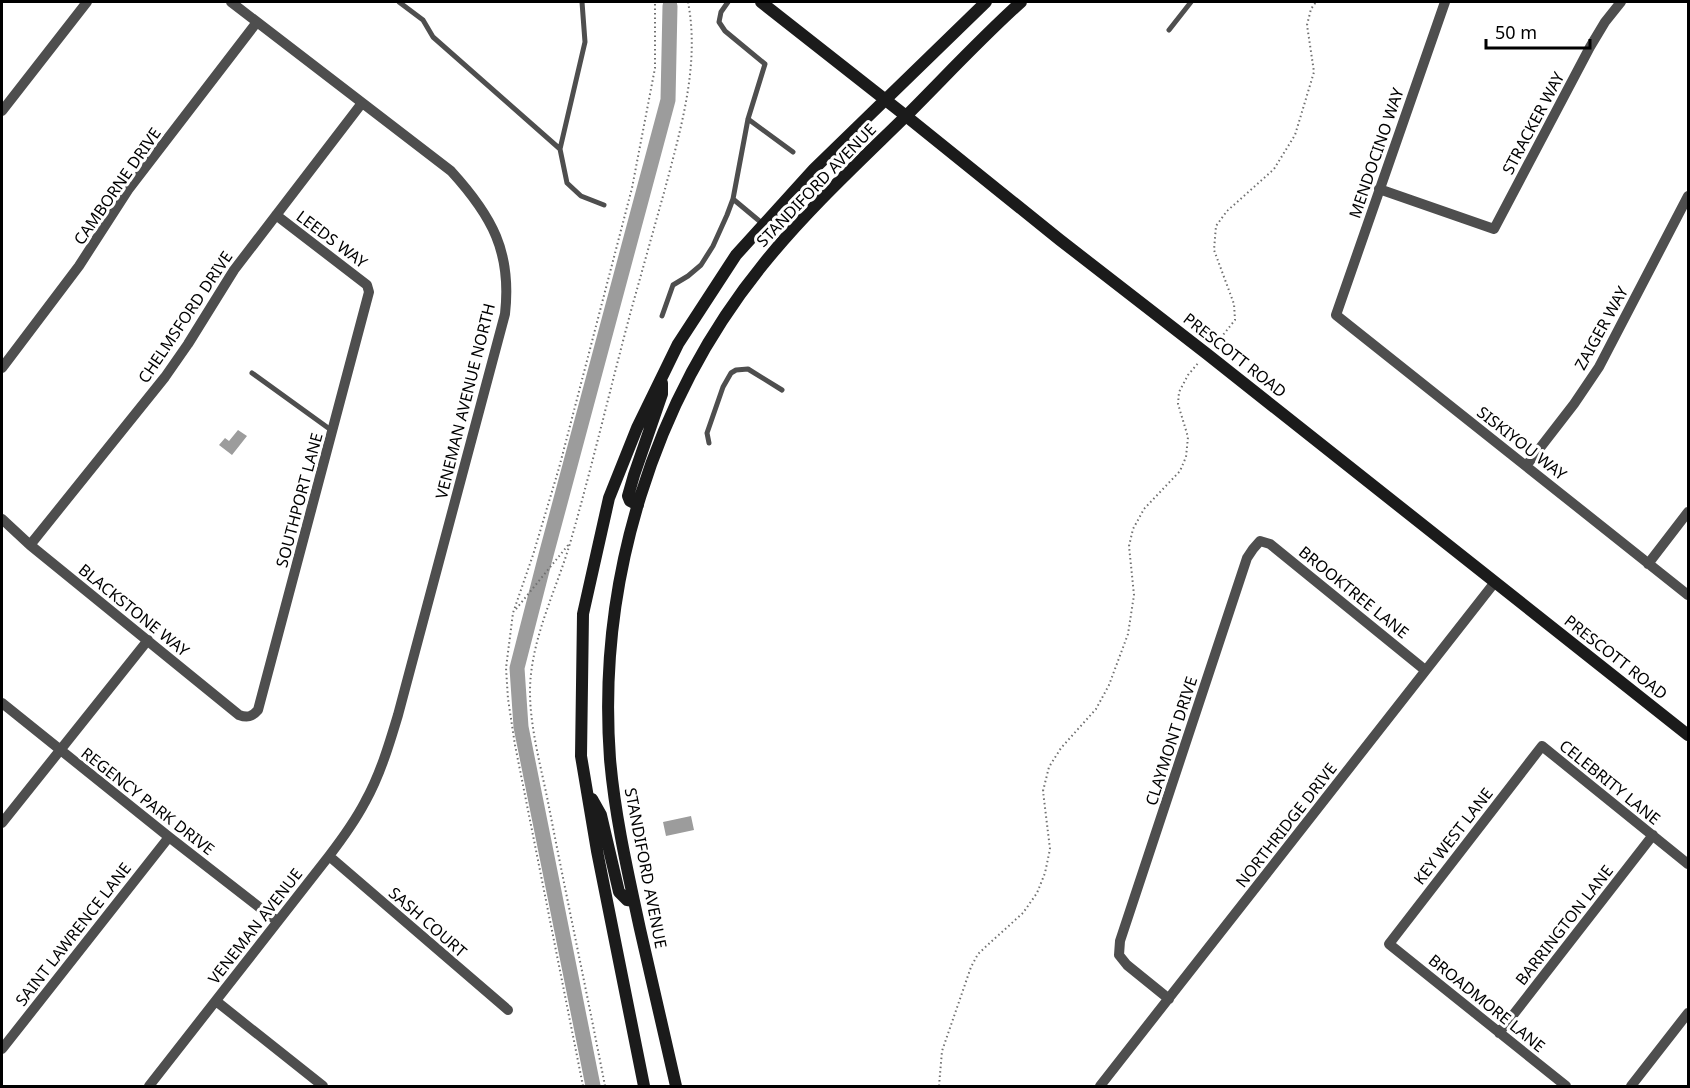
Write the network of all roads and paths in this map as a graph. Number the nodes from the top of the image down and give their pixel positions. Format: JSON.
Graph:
{"nodes":[{"id":1,"x":87,"y":2,"type":"edge"},
{"id":2,"x":231,"y":2,"type":"edge"},
{"id":3,"x":399,"y":2,"type":"edge"},
{"id":4,"x":582,"y":2,"type":"edge"},
{"id":5,"x":655,"y":2,"type":"edge"},
{"id":6,"x":688,"y":2,"type":"edge"},
{"id":7,"x":728,"y":2,"type":"edge"},
{"id":8,"x":761,"y":2,"type":"edge"},
{"id":9,"x":986,"y":2,"type":"edge"},
{"id":10,"x":1021,"y":2,"type":"edge"},
{"id":11,"x":1191,"y":2,"type":"edge"},
{"id":12,"x":1316,"y":2,"type":"edge"},
{"id":13,"x":1445,"y":2,"type":"edge"},
{"id":14,"x":1621,"y":2,"type":"edge"},
{"id":15,"x":257,"y":22,"type":"junction"},
{"id":16,"x":1169,"y":30,"type":"dead end"},
{"id":17,"x":885,"y":100,"type":"junction"},
{"id":18,"x":362,"y":103,"type":"junction"},
{"id":19,"x":2,"y":111,"type":"edge"},
{"id":20,"x":906,"y":116,"type":"junction"},
{"id":21,"x":748,"y":119,"type":"junction"},
{"id":22,"x":560,"y":149,"type":"junction"},
{"id":23,"x":793,"y":152,"type":"dead end"},
{"id":24,"x":1379,"y":189,"type":"junction"},
{"id":25,"x":1689,"y":196,"type":"edge"},
{"id":26,"x":733,"y":199,"type":"junction"},
{"id":27,"x":604,"y":205,"type":"dead end"},
{"id":28,"x":276,"y":215,"type":"junction"},
{"id":29,"x":763,"y":224,"type":"junction"},
{"id":30,"x":369,"y":289,"type":"joint"},
{"id":31,"x":1336,"y":315,"type":"joint"},
{"id":32,"x":662,"y":316,"type":"dead end"},
{"id":33,"x":1224,"y":335,"type":"dead end"},
{"id":34,"x":2,"y":368,"type":"edge"},
{"id":35,"x":252,"y":373,"type":"dead end"},
{"id":36,"x":1188,"y":375,"type":"dead end"},
{"id":37,"x":662,"y":376,"type":"junction"},
{"id":38,"x":782,"y":390,"type":"dead end"},
{"id":39,"x":333,"y":431,"type":"junction"},
{"id":40,"x":709,"y":443,"type":"dead end"},
{"id":41,"x":1526,"y":466,"type":"junction"},
{"id":42,"x":638,"y":506,"type":"junction"},
{"id":43,"x":1689,"y":512,"type":"edge"},
{"id":44,"x":2,"y":519,"type":"edge"},
{"id":45,"x":571,"y":542,"type":"junction"},
{"id":46,"x":1260,"y":542,"type":"joint"},
{"id":47,"x":30,"y":545,"type":"junction"},
{"id":48,"x":1648,"y":564,"type":"junction"},
{"id":49,"x":1495,"y":582,"type":"junction"},
{"id":50,"x":1689,"y":595,"type":"edge"},
{"id":51,"x":513,"y":612,"type":"junction"},
{"id":52,"x":148,"y":640,"type":"junction"},
{"id":53,"x":1425,"y":670,"type":"junction"},
{"id":54,"x":2,"y":703,"type":"edge"},
{"id":55,"x":251,"y":716,"type":"joint"},
{"id":56,"x":1689,"y":735,"type":"edge"},
{"id":57,"x":1542,"y":746,"type":"joint"},
{"id":58,"x":60,"y":750,"type":"junction"},
{"id":59,"x":377,"y":779,"type":"joint"},
{"id":60,"x":588,"y":790,"type":"junction"},
{"id":61,"x":2,"y":823,"type":"edge"},
{"id":62,"x":1653,"y":835,"type":"junction"},
{"id":63,"x":169,"y":837,"type":"junction"},
{"id":64,"x":329,"y":856,"type":"junction"},
{"id":65,"x":1689,"y":864,"type":"edge"},
{"id":66,"x":634,"y":901,"type":"junction"},
{"id":67,"x":277,"y":921,"type":"junction"},
{"id":68,"x":1389,"y":944,"type":"joint"},
{"id":69,"x":1169,"y":999,"type":"junction"},
{"id":70,"x":216,"y":1001,"type":"junction"},
{"id":71,"x":508,"y":1010,"type":"dead end"},
{"id":72,"x":1689,"y":1013,"type":"edge"},
{"id":73,"x":1499,"y":1033,"type":"junction"},
{"id":74,"x":2,"y":1049,"type":"edge"},
{"id":75,"x":149,"y":1086,"type":"edge"},
{"id":76,"x":323,"y":1086,"type":"edge"},
{"id":77,"x":582,"y":1086,"type":"edge"},
{"id":78,"x":605,"y":1086,"type":"edge"},
{"id":79,"x":644,"y":1086,"type":"edge"},
{"id":80,"x":676,"y":1086,"type":"edge"},
{"id":81,"x":939,"y":1086,"type":"edge"},
{"id":82,"x":1100,"y":1086,"type":"edge"},
{"id":83,"x":1566,"y":1086,"type":"edge"},
{"id":84,"x":1631,"y":1086,"type":"edge"}],
"edges":[{"from":1,"to":19,"type":"street"},
{"from":2,"to":15,"type":"street","name":"VENEMAN AVENUE NORTH"},
{"from":3,"to":22,"type":"lane"},
{"from":4,"to":22,"type":"lane"},
{"from":5,"to":51,"type":"path"},
{"from":6,"to":45,"type":"path"},
{"from":7,"to":21,"type":"lane"},
{"from":8,"to":17,"type":"main road","name":"PRESCOTT ROAD"},
{"from":9,"to":17,"type":"main road","name":"STANDIFORD AVENUE"},
{"from":10,"to":20,"type":"main road","name":"STANDIFORD AVENUE"},
{"from":11,"to":16,"type":"lane"},
{"from":12,"to":33,"type":"path"},
{"from":13,"to":24,"type":"street","name":"MENDOCINO WAY"},
{"from":14,"to":24,"type":"street","name":"STRACKER WAY"},
{"from":15,"to":18,"type":"street","name":"VENEMAN AVENUE NORTH"},
{"from":15,"to":34,"type":"street","name":"CAMBORNE DRIVE"},
{"from":17,"to":20,"type":"main road","name":"PRESCOTT ROAD"},
{"from":17,"to":29,"type":"main road","name":"STANDIFORD AVENUE"},
{"from":18,"to":28,"type":"street","name":"CHELMSFORD DRIVE"},
{"from":18,"to":59,"type":"street","name":"VENEMAN AVENUE NORTH"},
{"from":20,"to":42,"type":"main road","name":"STANDIFORD AVENUE"},
{"from":20,"to":49,"type":"main road","name":"PRESCOTT ROAD"},
{"from":21,"to":23,"type":"lane"},
{"from":21,"to":26,"type":"lane"},
{"from":22,"to":27,"type":"lane"},
{"from":24,"to":31,"type":"street","name":"MENDOCINO WAY"},
{"from":25,"to":41,"type":"street","name":"ZAIGER WAY"},
{"from":26,"to":29,"type":"lane"},
{"from":26,"to":32,"type":"lane"},
{"from":28,"to":30,"type":"street","name":"LEEDS WAY"},
{"from":28,"to":47,"type":"street","name":"CHELMSFORD DRIVE"},
{"from":29,"to":37,"type":"main road","name":"STANDIFORD AVENUE"},
{"from":30,"to":39,"type":"street","name":"SOUTHPORT LANE"},
{"from":31,"to":41,"type":"street","name":"SISKIYOU WAY"},
{"from":35,"to":39,"type":"lane"},
{"from":36,"to":81,"type":"path"},
{"from":37,"to":42,"type":"main road"},
{"from":37,"to":60,"type":"main road","name":"STANDIFORD AVENUE"},
{"from":38,"to":40,"type":"lane"},
{"from":39,"to":55,"type":"street","name":"SOUTHPORT LANE"},
{"from":41,"to":48,"type":"street","name":"SISKIYOU WAY"},
{"from":42,"to":66,"type":"main road","name":"STANDIFORD AVENUE"},
{"from":43,"to":48,"type":"street"},
{"from":44,"to":47,"type":"street","name":"BLACKSTONE WAY"},
{"from":45,"to":51,"type":"path"},
{"from":45,"to":78,"type":"path"},
{"from":46,"to":53,"type":"street","name":"BROOKTREE LANE"},
{"from":46,"to":69,"type":"street","name":"CLAYMONT DRIVE"},
{"from":47,"to":52,"type":"street","name":"BLACKSTONE WAY"},
{"from":48,"to":50,"type":"street","name":"SISKIYOU WAY"},
{"from":49,"to":53,"type":"street","name":"NORTHRIDGE DRIVE"},
{"from":49,"to":56,"type":"main road","name":"PRESCOTT ROAD"},
{"from":51,"to":77,"type":"path"},
{"from":52,"to":55,"type":"street","name":"BLACKSTONE WAY"},
{"from":52,"to":58,"type":"street"},
{"from":53,"to":69,"type":"street","name":"NORTHRIDGE DRIVE"},
{"from":54,"to":58,"type":"street","name":"REGENCY PARK DRIVE"},
{"from":57,"to":62,"type":"street","name":"CELEBRITY LANE"},
{"from":57,"to":68,"type":"street","name":"KEY WEST LANE"},
{"from":58,"to":61,"type":"street"},
{"from":58,"to":63,"type":"street","name":"REGENCY PARK DRIVE"},
{"from":59,"to":64,"type":"street","name":"VENEMAN AVENUE"},
{"from":60,"to":66,"type":"main road"},
{"from":60,"to":79,"type":"main road","name":"STANDIFORD AVENUE"},
{"from":62,"to":65,"type":"street","name":"CELEBRITY LANE"},
{"from":62,"to":73,"type":"street","name":"BARRINGTON LANE"},
{"from":63,"to":67,"type":"street","name":"REGENCY PARK DRIVE"},
{"from":63,"to":74,"type":"street","name":"SAINT LAWRENCE LANE"},
{"from":64,"to":67,"type":"street","name":"VENEMAN AVENUE"},
{"from":64,"to":71,"type":"street","name":"SASH COURT"},
{"from":66,"to":80,"type":"main road","name":"STANDIFORD AVENUE"},
{"from":67,"to":70,"type":"street","name":"VENEMAN AVENUE"},
{"from":68,"to":73,"type":"street","name":"BROADMORE LANE"},
{"from":69,"to":82,"type":"street","name":"NORTHRIDGE DRIVE"},
{"from":70,"to":75,"type":"street","name":"VENEMAN AVENUE"},
{"from":70,"to":76,"type":"street"},
{"from":72,"to":84,"type":"street"},
{"from":73,"to":83,"type":"street","name":"BROADMORE LANE"}]}
